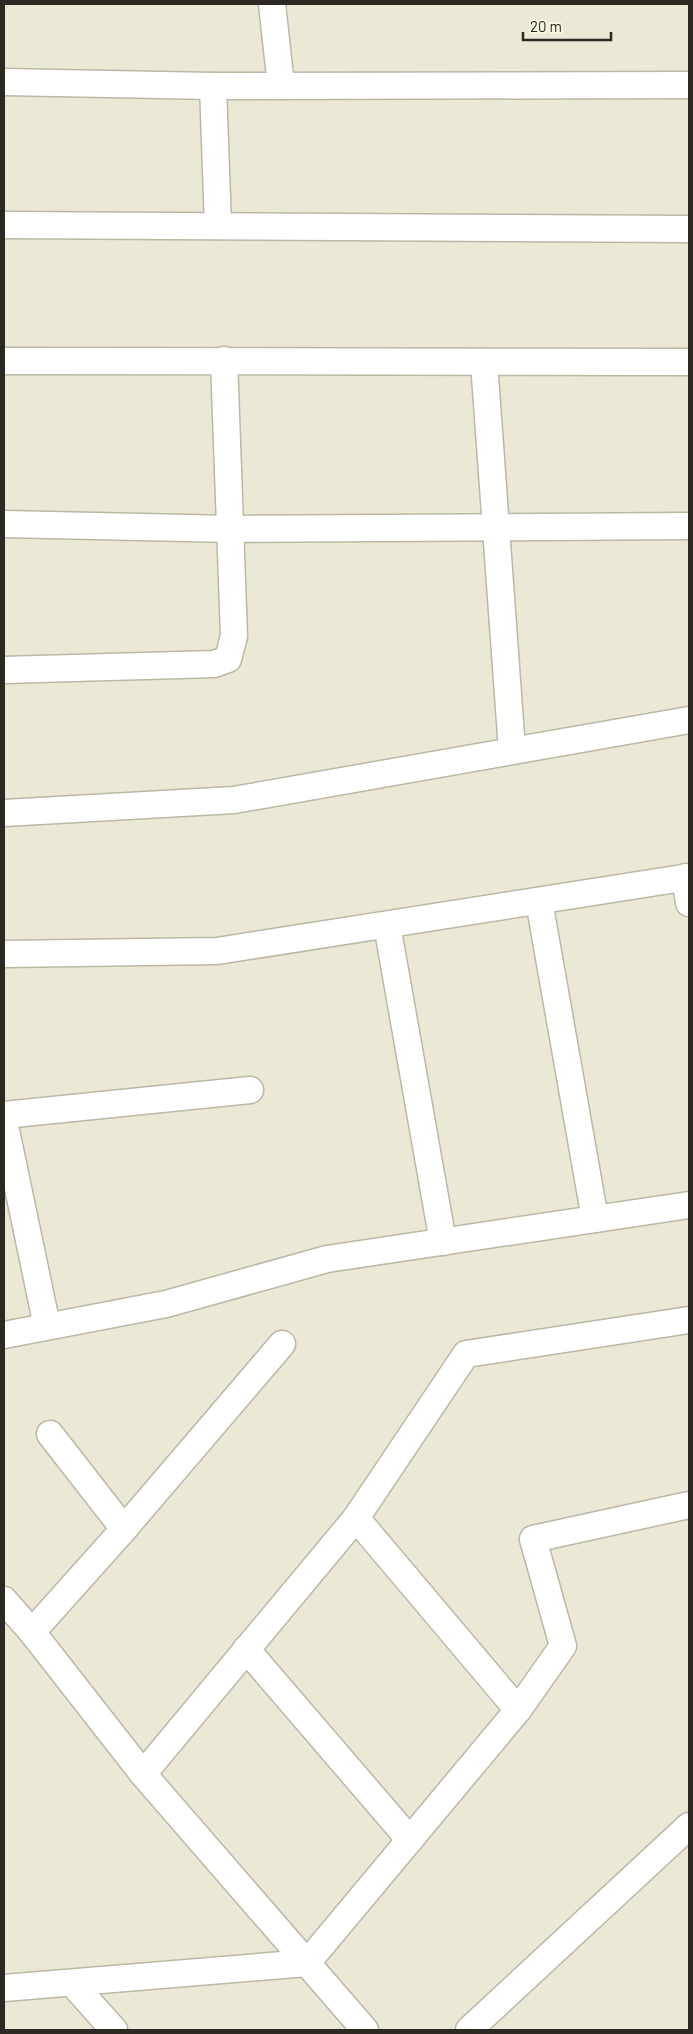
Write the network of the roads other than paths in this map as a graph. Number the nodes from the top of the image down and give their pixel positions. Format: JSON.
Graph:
{"nodes":[{"id":1,"x":272,"y":4,"type":"edge"},
{"id":2,"x":4,"y":82,"type":"edge"},
{"id":3,"x":689,"y":85,"type":"edge"},
{"id":4,"x":213,"y":86,"type":"junction"},
{"id":5,"x":281,"y":86,"type":"junction"},
{"id":6,"x":4,"y":225,"type":"edge"},
{"id":7,"x":218,"y":226,"type":"junction"},
{"id":8,"x":689,"y":229,"type":"edge"},
{"id":9,"x":224,"y":360,"type":"junction"},
{"id":10,"x":4,"y":361,"type":"edge"},
{"id":11,"x":484,"y":362,"type":"junction"},
{"id":12,"x":689,"y":362,"type":"edge"},
{"id":13,"x":4,"y":524,"type":"edge"},
{"id":14,"x":494,"y":526,"type":"junction"},
{"id":15,"x":689,"y":526,"type":"edge"},
{"id":16,"x":231,"y":529,"type":"junction"},
{"id":17,"x":4,"y":670,"type":"edge"},
{"id":18,"x":689,"y":720,"type":"edge"},
{"id":19,"x":512,"y":750,"type":"junction"},
{"id":20,"x":4,"y":813,"type":"edge"},
{"id":21,"x":687,"y":877,"type":"edge"},
{"id":22,"x":539,"y":901,"type":"junction"},
{"id":23,"x":689,"y":903,"type":"edge"},
{"id":24,"x":387,"y":925,"type":"junction"},
{"id":25,"x":4,"y":954,"type":"edge"},
{"id":26,"x":250,"y":1090,"type":"dead end"},
{"id":27,"x":4,"y":1116,"type":"edge"},
{"id":28,"x":4,"y":1121,"type":"edge"},
{"id":29,"x":689,"y":1206,"type":"edge"},
{"id":30,"x":595,"y":1219,"type":"junction"},
{"id":31,"x":443,"y":1242,"type":"junction"},
{"id":32,"x":689,"y":1320,"type":"edge"},
{"id":33,"x":47,"y":1326,"type":"junction"},
{"id":34,"x":4,"y":1335,"type":"edge"},
{"id":35,"x":282,"y":1344,"type":"dead end"},
{"id":36,"x":50,"y":1434,"type":"dead end"},
{"id":37,"x":689,"y":1505,"type":"edge"},
{"id":38,"x":356,"y":1518,"type":"junction"},
{"id":39,"x":124,"y":1529,"type":"junction"},
{"id":40,"x":4,"y":1600,"type":"edge"},
{"id":41,"x":32,"y":1632,"type":"junction"},
{"id":42,"x":246,"y":1650,"type":"junction"},
{"id":43,"x":518,"y":1710,"type":"junction"},
{"id":44,"x":143,"y":1774,"type":"junction"},
{"id":45,"x":689,"y":1826,"type":"edge"},
{"id":46,"x":410,"y":1840,"type":"junction"},
{"id":47,"x":307,"y":1963,"type":"junction"},
{"id":48,"x":72,"y":1983,"type":"junction"},
{"id":49,"x":4,"y":1988,"type":"edge"},
{"id":50,"x":114,"y":2030,"type":"edge"},
{"id":51,"x":364,"y":2030,"type":"edge"},
{"id":52,"x":469,"y":2030,"type":"edge"}],
"edges":[{"from":1,"to":5,"type":"street"},
{"from":2,"to":4,"type":"street"},
{"from":3,"to":5,"type":"street"},
{"from":4,"to":5,"type":"street"},
{"from":4,"to":7,"type":"street"},
{"from":6,"to":7,"type":"street"},
{"from":7,"to":8,"type":"street"},
{"from":9,"to":10,"type":"street"},
{"from":9,"to":11,"type":"street"},
{"from":9,"to":16,"type":"street"},
{"from":11,"to":12,"type":"street"},
{"from":11,"to":14,"type":"street"},
{"from":13,"to":16,"type":"street"},
{"from":14,"to":15,"type":"street"},
{"from":14,"to":16,"type":"street"},
{"from":14,"to":19,"type":"street"},
{"from":16,"to":17,"type":"street"},
{"from":18,"to":19,"type":"street"},
{"from":19,"to":20,"type":"street"},
{"from":21,"to":22,"type":"street"},
{"from":21,"to":23,"type":"street"},
{"from":22,"to":24,"type":"street"},
{"from":22,"to":30,"type":"street"},
{"from":24,"to":25,"type":"street"},
{"from":24,"to":31,"type":"street"},
{"from":26,"to":27,"type":"street"},
{"from":28,"to":33,"type":"street"},
{"from":29,"to":30,"type":"street"},
{"from":30,"to":31,"type":"street"},
{"from":31,"to":33,"type":"street"},
{"from":32,"to":38,"type":"street"},
{"from":33,"to":34,"type":"street"},
{"from":35,"to":39,"type":"street"},
{"from":36,"to":39,"type":"street"},
{"from":37,"to":43,"type":"street"},
{"from":38,"to":42,"type":"street"},
{"from":38,"to":43,"type":"street"},
{"from":39,"to":41,"type":"street"},
{"from":40,"to":41,"type":"street"},
{"from":41,"to":44,"type":"street"},
{"from":42,"to":44,"type":"street"},
{"from":42,"to":46,"type":"street"},
{"from":43,"to":46,"type":"street"},
{"from":44,"to":47,"type":"street"},
{"from":45,"to":52,"type":"street"},
{"from":46,"to":47,"type":"street"},
{"from":47,"to":48,"type":"street"},
{"from":47,"to":51,"type":"street"},
{"from":48,"to":49,"type":"street"},
{"from":48,"to":50,"type":"street"}]}
